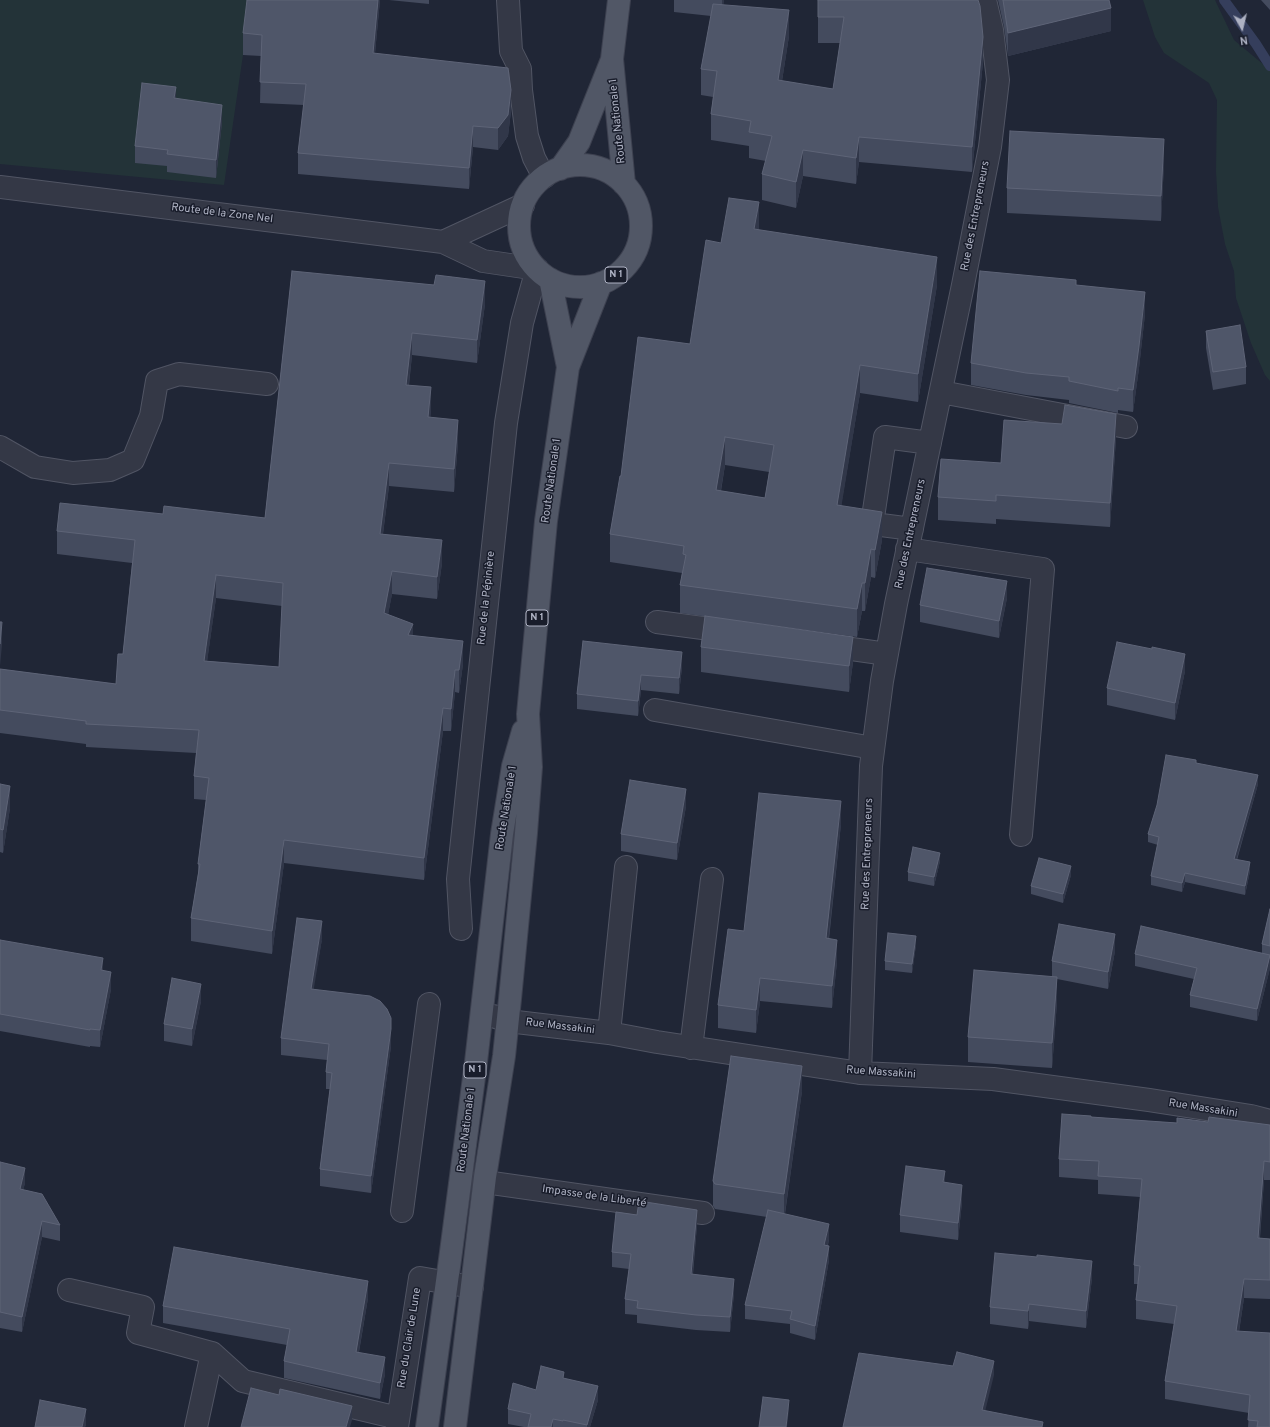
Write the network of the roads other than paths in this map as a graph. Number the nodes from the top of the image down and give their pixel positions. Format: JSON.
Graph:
{"nodes":[{"id":1,"x":508,"y":0,"type":"edge"},
{"id":2,"x":619,"y":0,"type":"edge"},
{"id":3,"x":985,"y":0,"type":"edge"},
{"id":4,"x":612,"y":59,"type":"junction"},
{"id":5,"x":552,"y":173,"type":"junction"},
{"id":6,"x":624,"y":184,"type":"junction"},
{"id":7,"x":0,"y":187,"type":"edge"},
{"id":8,"x":523,"y":205,"type":"junction"},
{"id":9,"x":443,"y":242,"type":"junction"},
{"id":10,"x":543,"y":274,"type":"junction"},
{"id":11,"x":601,"y":284,"type":"junction"},
{"id":12,"x":568,"y":367,"type":"junction"},
{"id":13,"x":267,"y":384,"type":"dead end"},
{"id":14,"x":941,"y":392,"type":"junction"},
{"id":15,"x":1126,"y":427,"type":"dead end"},
{"id":16,"x":930,"y":443,"type":"junction"},
{"id":17,"x":0,"y":447,"type":"edge"},
{"id":18,"x":910,"y":539,"type":"junction"},
{"id":19,"x":657,"y":622,"type":"dead end"},
{"id":20,"x":752,"y":635,"type":"edge"},
{"id":21,"x":800,"y":642,"type":"edge"},
{"id":22,"x":887,"y":654,"type":"junction"},
{"id":23,"x":655,"y":710,"type":"dead end"},
{"id":24,"x":528,"y":714,"type":"junction"},
{"id":25,"x":873,"y":748,"type":"junction"},
{"id":26,"x":1021,"y":835,"type":"dead end"},
{"id":27,"x":626,"y":867,"type":"dead end"},
{"id":28,"x":712,"y":879,"type":"dead end"},
{"id":29,"x":461,"y":929,"type":"dead end"},
{"id":30,"x":429,"y":1004,"type":"dead end"},
{"id":31,"x":500,"y":1019,"type":"junction"},
{"id":32,"x":609,"y":1033,"type":"junction"},
{"id":33,"x":691,"y":1048,"type":"junction"},
{"id":34,"x":860,"y":1073,"type":"junction"},
{"id":35,"x":1270,"y":1121,"type":"edge"},
{"id":36,"x":485,"y":1182,"type":"junction"},
{"id":37,"x":402,"y":1211,"type":"dead end"},
{"id":38,"x":703,"y":1212,"type":"dead end"},
{"id":39,"x":447,"y":1282,"type":"junction"},
{"id":40,"x":472,"y":1287,"type":"junction"},
{"id":41,"x":69,"y":1290,"type":"dead end"},
{"id":42,"x":212,"y":1353,"type":"junction"},
{"id":43,"x":398,"y":1422,"type":"edge"},
{"id":44,"x":196,"y":1427,"type":"edge"},
{"id":45,"x":427,"y":1427,"type":"edge"},
{"id":46,"x":455,"y":1427,"type":"edge"}],
"edges":[{"from":1,"to":5,"type":"street"},
{"from":2,"to":4,"type":"main road","name":"Route Nationale 1","number":"N 1"},
{"from":3,"to":14,"type":"street","name":"Rue des Entrepreneurs"},
{"from":4,"to":5,"type":"main road","name":"Route Nationale 1","number":"N 1"},
{"from":4,"to":6,"type":"main road","name":"Route Nationale 1","number":"N 1"},
{"from":5,"to":6,"type":"main road","name":"Route Nationale 1","number":"N 1"},
{"from":5,"to":8,"type":"main road","name":"Route Nationale 1","number":"N 1"},
{"from":6,"to":11,"type":"main road","name":"Route Nationale 1","number":"N 1"},
{"from":7,"to":9,"type":"street","name":"Route de la Zone Nel"},
{"from":8,"to":9,"type":"street"},
{"from":8,"to":10,"type":"main road","name":"Route Nationale 1","number":"N 1"},
{"from":9,"to":10,"type":"street","name":"Route de la Zone Nel"},
{"from":10,"to":11,"type":"main road","name":"Route Nationale 1","number":"N 1"},
{"from":10,"to":12,"type":"main road","name":"Route Nationale 1","number":"N 1"},
{"from":10,"to":29,"type":"street","name":"Rue de la Pépinière"},
{"from":11,"to":12,"type":"main road","name":"Route Nationale 1","number":"N 1"},
{"from":12,"to":24,"type":"main road","name":"Route Nationale 1","number":"N 1"},
{"from":13,"to":17,"type":"street"},
{"from":14,"to":15,"type":"street"},
{"from":14,"to":16,"type":"street","name":"Rue des Entrepreneurs"},
{"from":16,"to":18,"type":"street","name":"Rue des Entrepreneurs"},
{"from":16,"to":18,"type":"street"},
{"from":18,"to":22,"type":"street","name":"Rue des Entrepreneurs"},
{"from":18,"to":26,"type":"street"},
{"from":19,"to":20,"type":"street"},
{"from":21,"to":22,"type":"street"},
{"from":22,"to":25,"type":"street","name":"Rue des Entrepreneurs"},
{"from":23,"to":25,"type":"street"},
{"from":24,"to":31,"type":"main road","name":"Route Nationale 1","number":"N 1"},
{"from":24,"to":39,"type":"main road","name":"Route Nationale 1","number":"N 1"},
{"from":25,"to":34,"type":"street","name":"Rue des Entrepreneurs"},
{"from":27,"to":32,"type":"street"},
{"from":28,"to":33,"type":"street"},
{"from":30,"to":37,"type":"street"},
{"from":31,"to":32,"type":"street","name":"Rue Massakini"},
{"from":31,"to":36,"type":"main road","name":"Route Nationale 1","number":"N 1"},
{"from":32,"to":33,"type":"street","name":"Rue Massakini"},
{"from":33,"to":34,"type":"street","name":"Rue Massakini"},
{"from":34,"to":35,"type":"street","name":"Rue Massakini"},
{"from":36,"to":38,"type":"street","name":"Impasse de la Liberté"},
{"from":36,"to":40,"type":"main road","name":"Route Nationale 1","number":"N 1"},
{"from":39,"to":40,"type":"street","name":"Rue du Clair de Lune"},
{"from":39,"to":43,"type":"street","name":"Rue du Clair de Lune"},
{"from":39,"to":45,"type":"main road","name":"Route Nationale 1","number":"N 1"},
{"from":40,"to":46,"type":"main road","name":"Route Nationale 1","number":"N 1"},
{"from":41,"to":42,"type":"street"},
{"from":42,"to":43,"type":"street"},
{"from":42,"to":44,"type":"street"}]}
